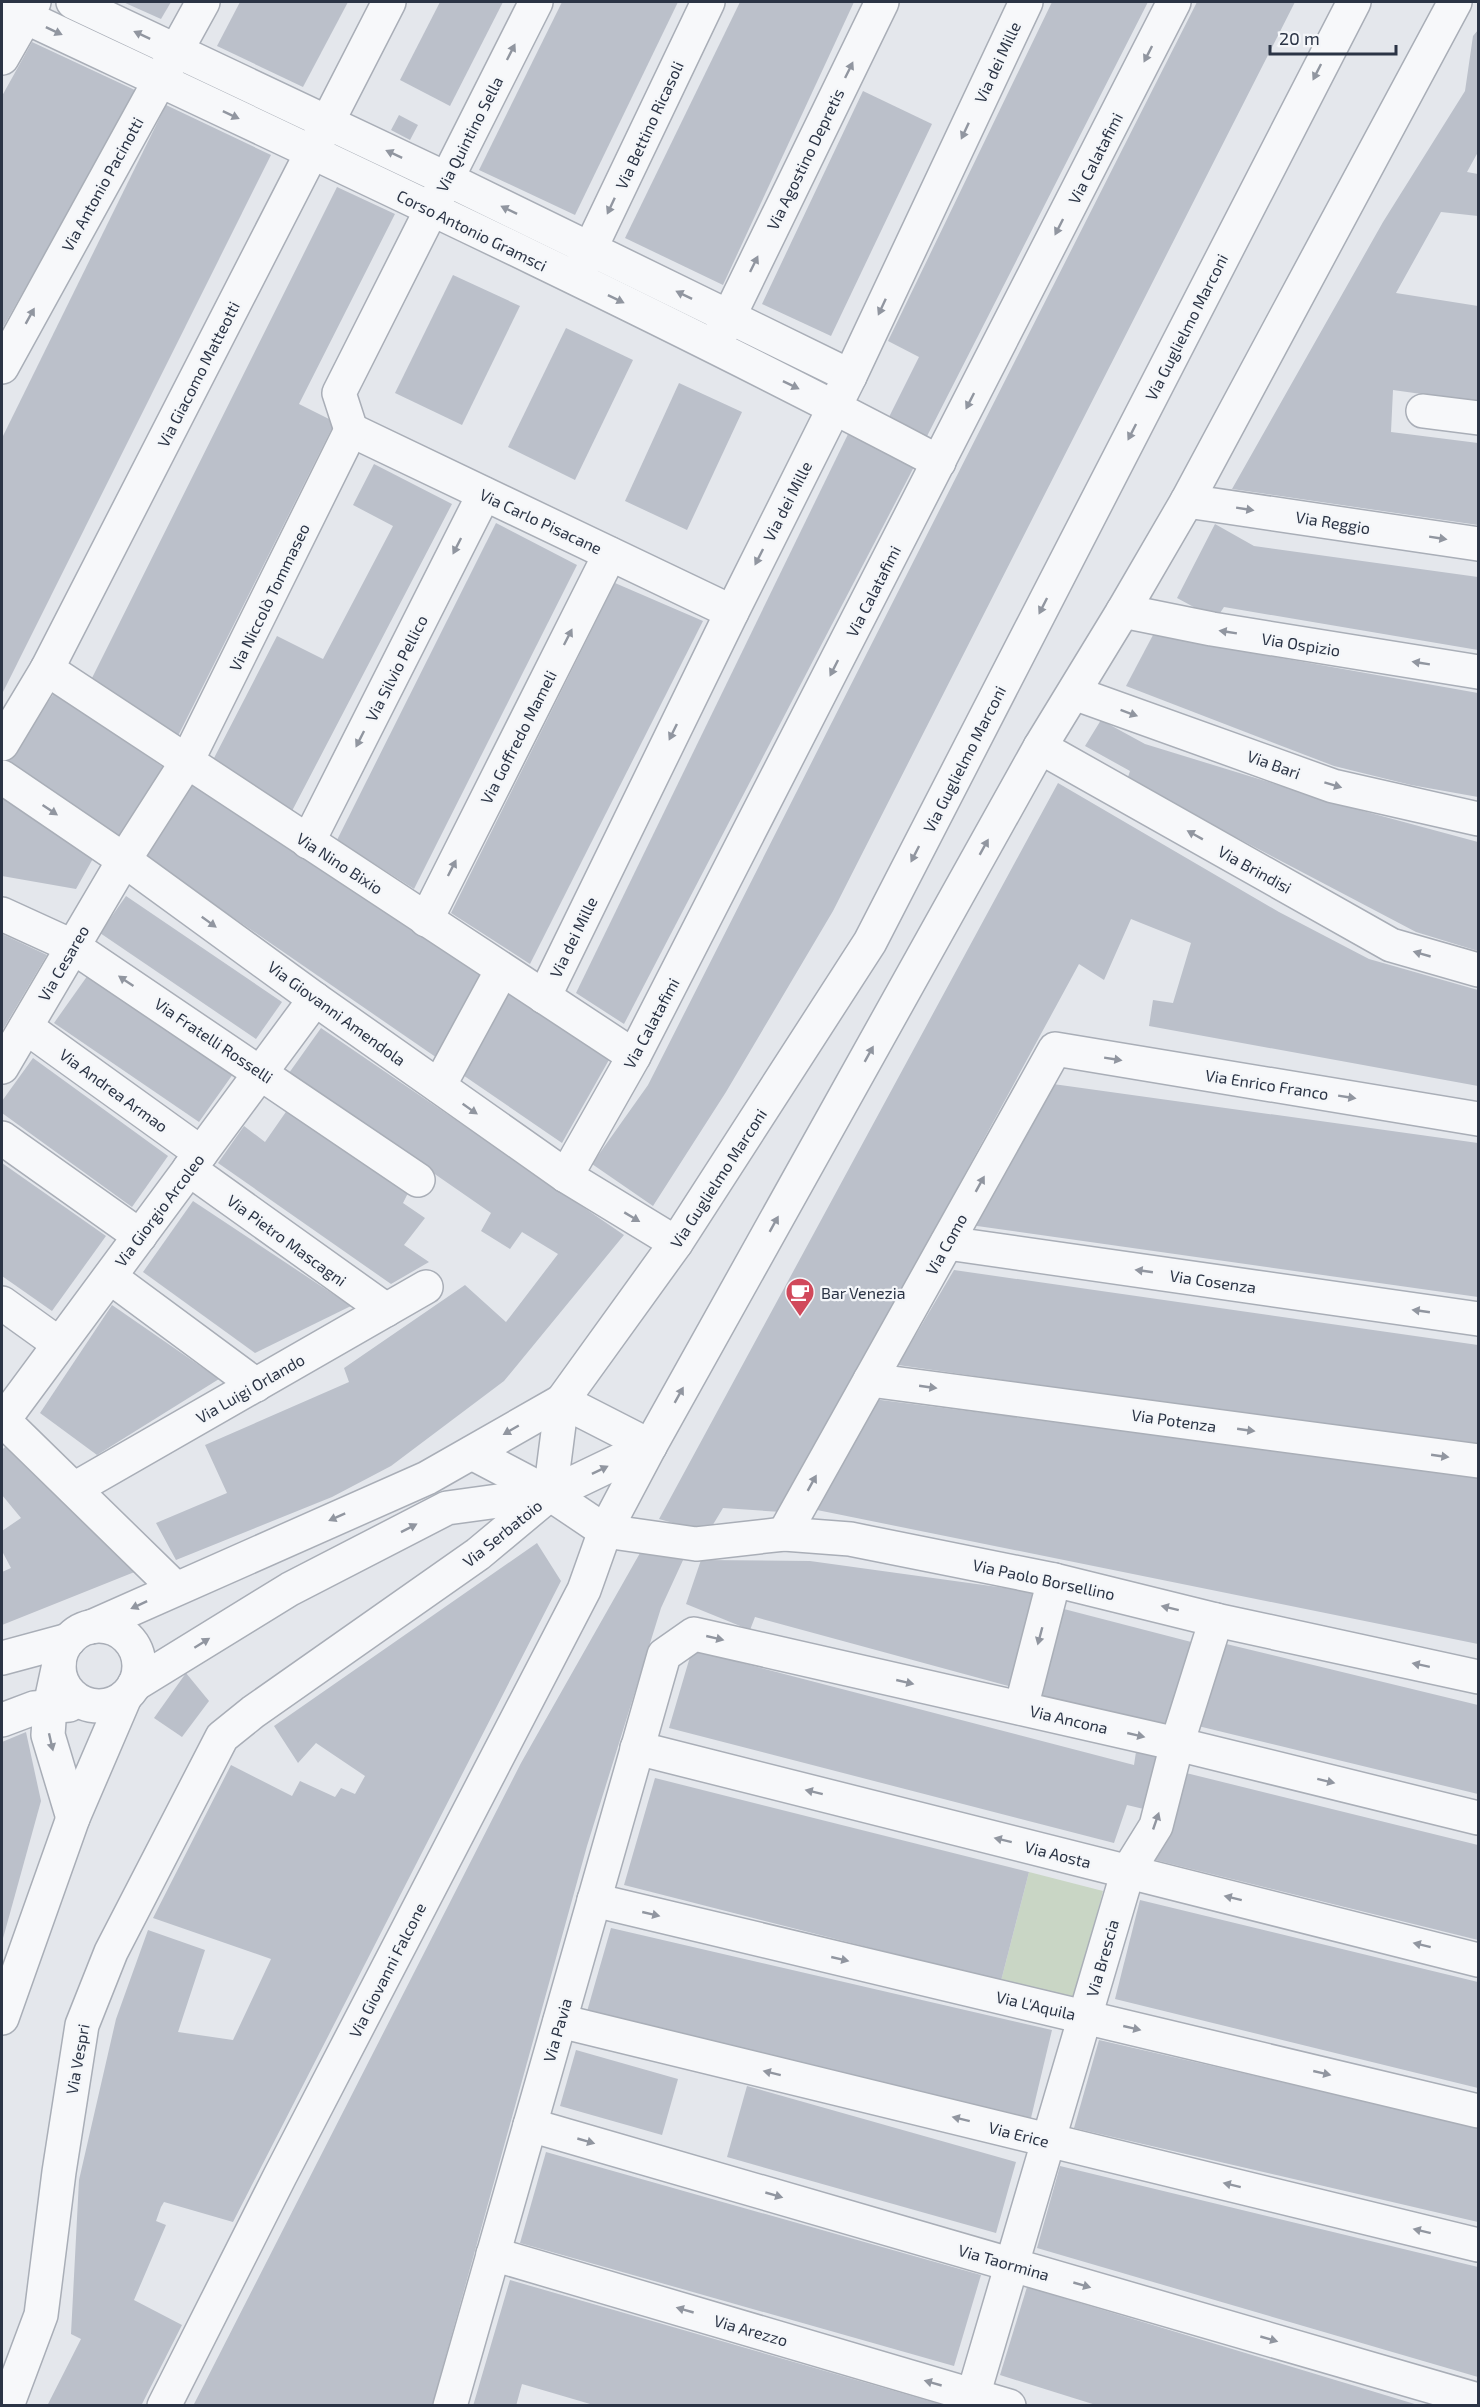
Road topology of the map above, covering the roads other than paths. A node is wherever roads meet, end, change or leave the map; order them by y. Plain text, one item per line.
1 (73, 2) edge
2 (203, 2) edge
3 (389, 2) edge
4 (536, 2) edge
5 (708, 2) edge
6 (882, 2) edge
7 (1026, 2) edge
8 (1174, 2) edge
9 (1354, 2) edge
10 (1455, 2) edge
11 (20, 8) edge
12 (176, 51) junction
13 (2, 58) edge
14 (159, 81) junction
15 (327, 123) junction
16 (311, 153) junction
17 (447, 179) junction
18 (431, 210) junction
19 (590, 249) junction
20 (576, 280) junction
21 (729, 317) junction
22 (714, 348) junction
23 (2, 367) edge
24 (850, 376) junction
25 (834, 406) junction
26 (1424, 411) dead end
27 (1479, 418) edge
28 (351, 430) junction
29 (939, 462) junction
30 (484, 494) junction
31 (1188, 501) junction
32 (1479, 544) edge
33 (610, 554) junction
34 (1124, 611) junction
35 (732, 612) junction
36 (47, 669) junction
37 (1479, 672) edge
38 (1074, 693) junction
39 (2, 744) edge
40 (1040, 747) junction
41 (186, 763) junction
42 (2, 777) edge
43 (1479, 819) edge
44 (308, 842) junction
45 (124, 860) junction
46 (2, 914) edge
47 (426, 920) junction
48 (72, 946) junction
49 (502, 970) junction
50 (1479, 970) edge
51 (544, 997) junction
52 (315, 999) junction
53 (26, 1027) junction
54 (1055, 1049) joint
55 (634, 1056) junction
56 (2, 1067) edge
57 (261, 1072) junction
58 (439, 1086) junction
59 (1479, 1119) edge
60 (2, 1138) edge
61 (195, 1161) junction
62 (566, 1176) junction
63 (418, 1180) dead end
64 (140, 1236) junction
65 (946, 1243) junction
66 (676, 1244) junction
67 (110, 1276) junction
68 (426, 1287) dead end
69 (2, 1303) edge
70 (386, 1310) junction
71 (1479, 1319) edge
72 (59, 1344) junction
73 (870, 1380) junction
74 (256, 1385) junction
75 (562, 1401) junction
76 (2, 1421) edge
77 (650, 1446) junction
78 (472, 1452) junction
79 (1479, 1461) edge
80 (427, 1478) junction
81 (74, 1489) junction
82 (550, 1494) junction
83 (447, 1509) junction
84 (605, 1531) junction
85 (784, 1534) junction
86 (478, 1554) junction
87 (1054, 1580) junction
88 (175, 1588) junction
89 (1216, 1620) junction
90 (73, 1644) junction
91 (664, 1655) joint
92 (2, 1658) edge
93 (1479, 1677) edge
94 (130, 1691) junction
95 (86, 1704) junction
96 (50, 1706) junction
97 (1021, 1708) junction
98 (2, 1720) edge
99 (222, 1737) joint
100 (1177, 1744) junction
101 (637, 1748) junction
102 (73, 1818) junction
103 (1479, 1818) edge
104 (1128, 1871) junction
105 (594, 1900) junction
106 (1479, 1960) edge
107 (2, 2015) edge
108 (1084, 2017) junction
109 (560, 2021) junction
110 (1479, 2110) edge
111 (530, 2125) junction
112 (1048, 2141) junction
113 (1479, 2245) edge
114 (493, 2254) junction
115 (1011, 2264) junction
116 (971, 2400) edge
117 (1479, 2400) edge
118 (7, 2406) edge
119 (164, 2406) edge
120 (450, 2406) edge
121 (1009, 2406) edge

12 -> 1 street, Corso Antonio Gramsci
2 - 12 street, Via Antonio Pacinotti
3 - 15 street, Via Giacomo Matteotti
17 -> 4 street, Via Quintino Sella
5 -> 19 street, Via Bettino Ricasoli
21 -> 6 street, Via Agostino Depretis
7 -> 24 street, Via dei Mille
8 -> 29 street, Via Calatafimi
9 -> 66 street, Via Guglielmo Marconi
10 - 31 street
11 - 13 street
11 -> 14 street, Corso Antonio Gramsci
12 - 14 street, Via Antonio Pacinotti
12 - 15 street, Corso Antonio Gramsci
14 -> 16 street, Corso Antonio Gramsci
23 -> 14 street, Via Antonio Pacinotti
15 - 16 street, Via Giacomo Matteotti
17 -> 15 street, Corso Antonio Gramsci
16 - 18 street, Corso Antonio Gramsci
16 - 36 street, Via Giacomo Matteotti
17 - 18 street, Via Quintino Sella
19 -> 17 street, Corso Antonio Gramsci
18 - 20 street, Corso Antonio Gramsci
18 - 28 street, Via Quintino Sella
19 - 20 street, Via Bettino Ricasoli
21 -> 19 street, Corso Antonio Gramsci
20 -> 22 street, Corso Antonio Gramsci
21 - 22 street, Via Agostino Depretis
21 - 24 street, Corso Antonio Gramsci
22 -> 25 street, Corso Antonio Gramsci
24 - 25 street, Via dei Mille
25 - 29 street, Corso Antonio Gramsci
25 -> 35 street, Via dei Mille
26 - 27 street
28 - 30 street, Via Carlo Pisacane
28 - 41 street, Via Niccolò Tommaseo
29 -> 55 street, Via Calatafimi
30 - 33 street, Via Carlo Pisacane
30 -> 44 street, Via Silvio Pellico
31 -> 32 street, Via Reggio
31 - 34 street
33 - 35 street, Via Carlo Pisacane
47 -> 33 street, Via Goffredo Mameli
37 -> 34 street, Via Ospizio
34 - 38 street
35 -> 51 street, Via dei Mille
36 - 39 street, Via Giacomo Matteotti
36 - 41 street, Via Nino Bixio
38 - 40 street
38 -> 43 street, Via Bari
50 -> 40 street, Via Brindisi
77 -> 40 street
41 - 44 street, Via Nino Bixio
41 - 45 street, Via Niccolò Tommaseo
42 -> 45 street, Via Giovanni Amendola
44 - 47 street, Via Nino Bixio
45 - 48 street, Via Cesareo
45 -> 52 street, Via Giovanni Amendola
46 - 48 street, Via Fratelli Rosselli
47 - 49 street, Via Nino Bixio
48 - 53 street, Via Cesareo
57 -> 48 street, Via Fratelli Rosselli
49 - 51 street, Via Nino Bixio
49 - 58 street
51 - 55 street, Via Nino Bixio
52 - 57 street, Via Giorgio Arcoleo
52 - 58 street, Via Giovanni Amendola
53 - 56 street, Via Cesareo
53 - 61 street, Via Andrea Armao
54 -> 59 street, Via Enrico Franco
65 -> 54 street, Via Como
55 - 62 street, Via Calatafimi
57 - 61 street, Via Giorgio Arcoleo
57 - 63 street, Via Fratelli Rosselli
58 -> 62 street, Via Giovanni Amendola
60 - 64 street
61 - 64 street, Via Giorgio Arcoleo
61 - 70 street, Via Pietro Mascagni
62 -> 66 street, Via Giovanni Amendola
64 - 67 street, Via Giorgio Arcoleo
71 -> 65 street, Via Cosenza
65 - 73 street, Via Como
66 - 75 street, Via Guglielmo Marconi
67 - 72 street, Via Giorgio Arcoleo
67 - 74 street
68 - 70 street, Via Luigi Orlando
69 - 72 street
70 - 74 street, Via Luigi Orlando
72 - 76 street, Via Giorgio Arcoleo
73 -> 79 street, Via Potenza
85 -> 73 street, Via Como
74 - 81 street, Via Luigi Orlando
75 - 77 street
75 -> 78 street
75 - 82 street, Via Guglielmo Marconi
76 - 81 street
82 -> 77 street
77 - 84 street, Via Giovanni Falcone
78 - 80 street
78 - 82 street
80 - 83 street
80 -> 88 street
81 - 88 street
82 - 83 street, Via Serbatoio
82 - 84 street
82 - 86 street, Via Serbatoio
83 - 86 street
94 -> 83 street, Via Serbatoio
84 - 85 street, Via Paolo Borsellino
84 - 119 street, Via Giovanni Falcone
85 - 87 street, Via Paolo Borsellino
86 - 99 street, Via Serbatoio
89 -> 87 street, Via Paolo Borsellino
87 -> 97 street
88 -> 90 street
93 -> 89 street, Via Paolo Borsellino
89 - 100 street, Via Brescia
90 - 92 street
90 - 94 street
90 - 95 street
90 - 96 street
91 -> 97 street, Via Ancona
91 - 101 street, Via Pavia
94 - 95 street, Via Serbatoio
94 - 102 street
95 - 96 street
96 - 98 street
96 -> 102 street
97 -> 100 street, Via Ancona
99 - 118 street, Via Vespri
100 -> 103 street, Via Ancona
104 -> 100 street, Via Brescia
104 -> 101 street, Via Aosta
101 - 105 street, Via Pavia
102 - 107 street
106 -> 104 street, Via Aosta
104 - 108 street, Via Brescia
105 -> 108 street, Via L'Aquila
105 - 109 street, Via Pavia
108 -> 110 street, Via L'Aquila
108 - 112 street, Via Brescia
109 - 111 street, Via Pavia
112 -> 109 street, Via Erice
111 - 114 street, Via Pavia
111 -> 115 street, Via Taormina
113 -> 112 street, Via Erice
112 - 115 street, Via Brescia
116 -> 114 street, Via Arezzo
114 - 120 street, Via Pavia
115 - 116 street, Via Brescia
115 -> 117 street, Via Taormina
116 - 121 street, Via Arezzo

